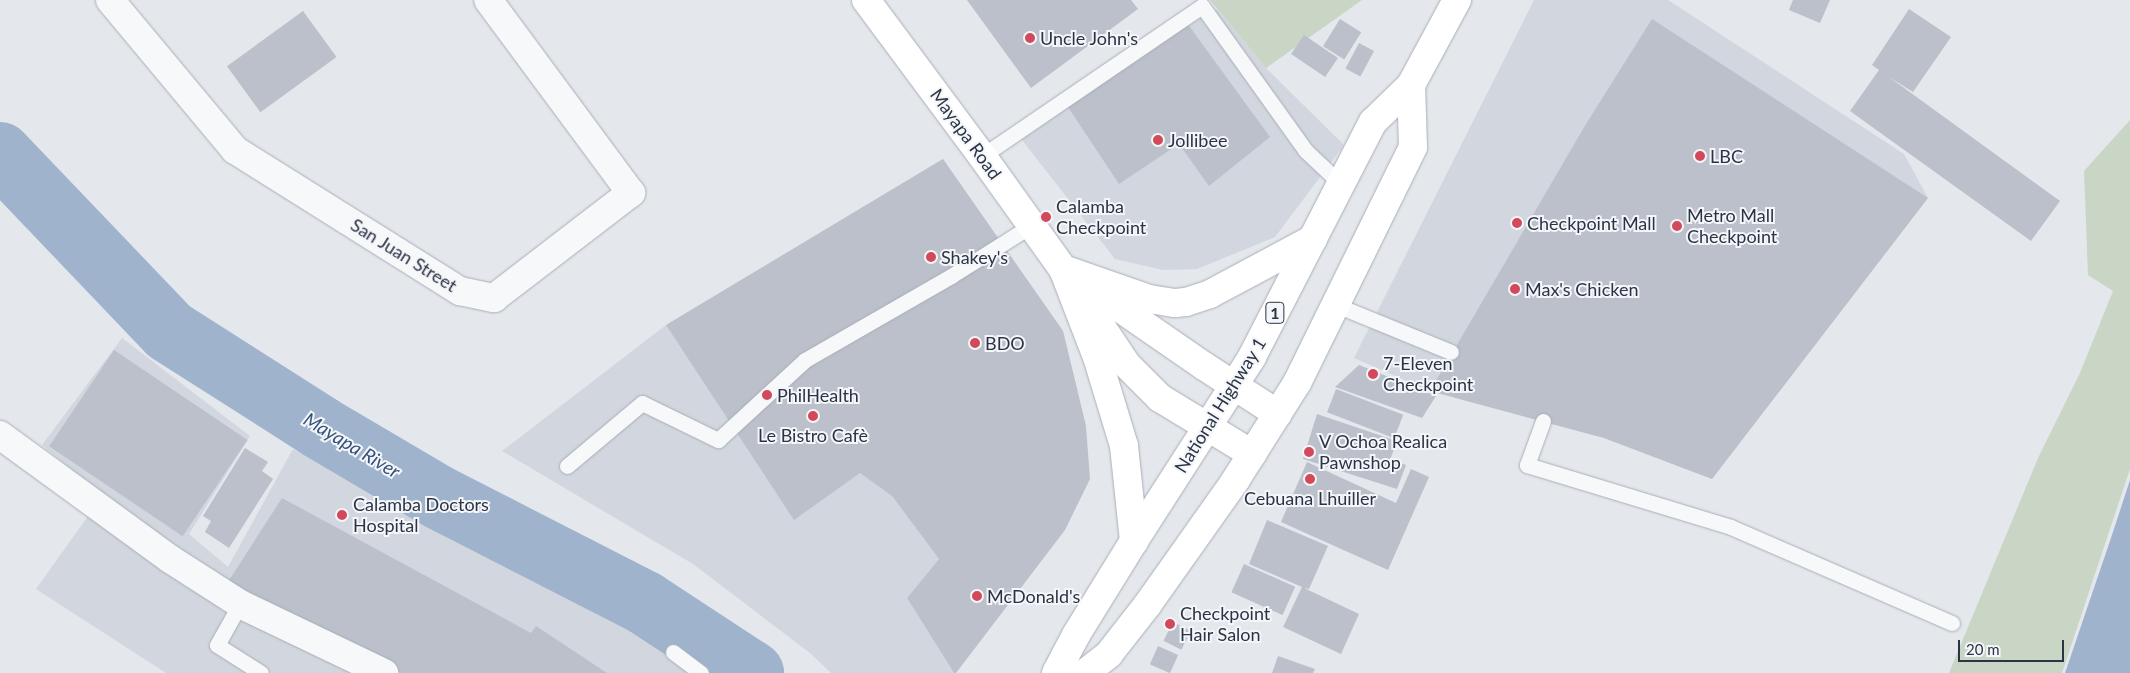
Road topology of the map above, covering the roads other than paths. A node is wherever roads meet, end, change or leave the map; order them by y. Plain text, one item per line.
1 (110, 0) edge
2 (488, 0) edge
3 (866, 0) edge
4 (1457, 0) edge
5 (1411, 85) junction
6 (982, 156) junction
7 (1342, 185) junction
8 (1032, 225) junction
9 (1313, 239) junction
10 (1063, 269) junction
11 (1336, 305) junction
12 (1451, 352) dead end
13 (1234, 386) junction
14 (1278, 414) junction
15 (1542, 421) dead end
16 (1207, 427) junction
17 (0, 435) edge
18 (1252, 454) junction
19 (568, 466) dead end
20 (1134, 541) junction
21 (240, 604) junction
22 (1952, 623) dead end
23 (672, 652) dead end
24 (261, 673) edge
25 (384, 673) edge
26 (701, 673) edge
27 (1056, 673) edge
28 (1085, 673) edge

1 - 2 street, San Juan Street
3 - 6 main road, Mayapa Road
4 - 5 main road, National Highway 1 / 1
5 - 7 main road, National Highway 1 / 1
5 - 11 main road
6 - 7 lane
6 - 8 main road, Mayapa Road
7 - 9 main road, National Highway 1 / 1
8 - 10 main road, Mayapa Road
8 - 19 lane
9 - 10 main road
9 - 13 main road, National Highway 1 / 1
10 - 13 main road, Mayapa Road
10 - 16 main road, Mayapa Road
10 - 20 main road
11 - 12 lane
11 - 14 main road
13 - 14 main road, Mayapa Road
13 - 16 main road, National Highway 1 / 1
14 - 18 main road
15 - 22 lane
16 - 18 main road, Mayapa Road
16 - 20 main road, National Highway 1 / 1
17 - 21 street
18 - 28 main road
20 - 27 main road, National Highway 1 / 1
21 - 24 lane
21 - 25 street
23 - 26 lane

